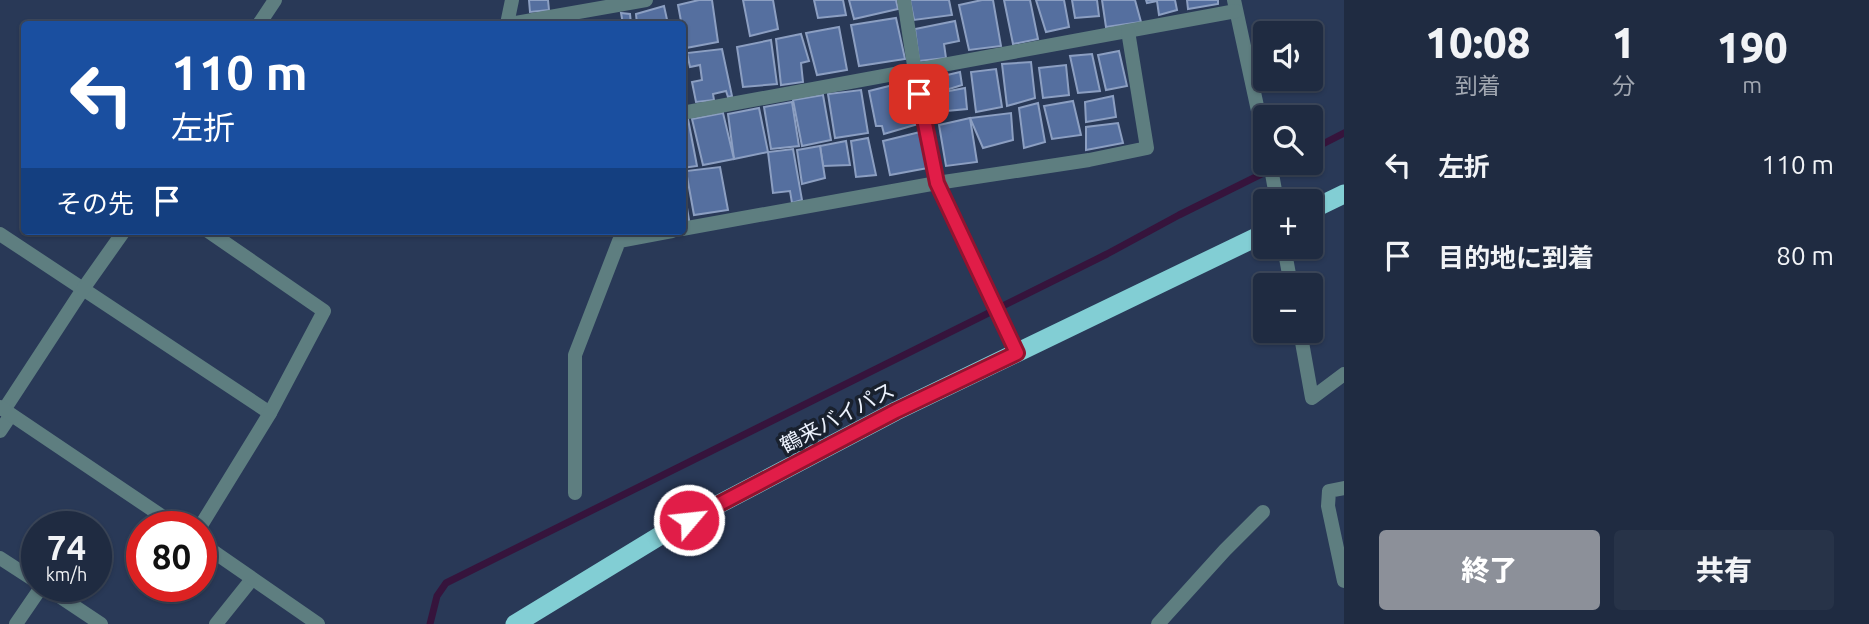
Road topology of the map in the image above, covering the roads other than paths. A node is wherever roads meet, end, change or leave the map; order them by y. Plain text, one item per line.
1 (275, 0) edge
2 (512, 0) edge
3 (646, 0) edge
4 (904, 0) edge
5 (1235, 6) edge
6 (261, 21) edge
7 (509, 21) edge
8 (526, 21) edge
9 (1128, 31) junction
10 (915, 72) junction
11 (1257, 105) edge
12 (686, 112) edge
13 (937, 183) junction
14 (1344, 194) edge
15 (1323, 204) edge
16 (686, 228) edge
17 (0, 234) edge
18 (121, 235) edge
19 (214, 235) edge
20 (620, 236) edge
21 (1253, 239) edge
22 (83, 289) junction
23 (1302, 343) edge
24 (1017, 353) junction
25 (1344, 374) edge
26 (5, 411) edge
27 (270, 413) junction
28 (0, 430) edge
29 (1344, 488) edge
30 (575, 493) dead end
31 (154, 511) edge
32 (210, 511) edge
33 (1264, 512) dead end
34 (217, 554) edge
35 (0, 558) edge
36 (21, 572) edge
37 (252, 579) junction
38 (1344, 581) edge
39 (32, 602) edge
40 (67, 602) edge
41 (16, 624) edge
42 (101, 624) edge
43 (216, 624) edge
44 (318, 624) edge
45 (515, 624) edge
46 (1158, 624) edge

1 - 6 street
2 - 7 street
3 - 8 street
4 - 10 street
5 - 9 street
5 - 11 street
9 - 10 street
9 - 13 street
10 - 12 street
10 - 13 street
13 - 16 street
13 - 24 street
14 - 15 highway
17 - 22 street
18 - 22 street
19 - 27 street
20 - 30 street
21 - 24 highway, 鶴来バイパス
22 - 26 street
22 - 27 street
23 - 25 street
24 - 45 highway, 鶴来バイパス
26 - 28 street
26 - 31 street
27 - 32 street
29 - 38 street
33 - 46 street
34 - 37 street
35 - 36 street
37 - 43 street
37 - 44 street
39 - 41 street
40 - 42 street

